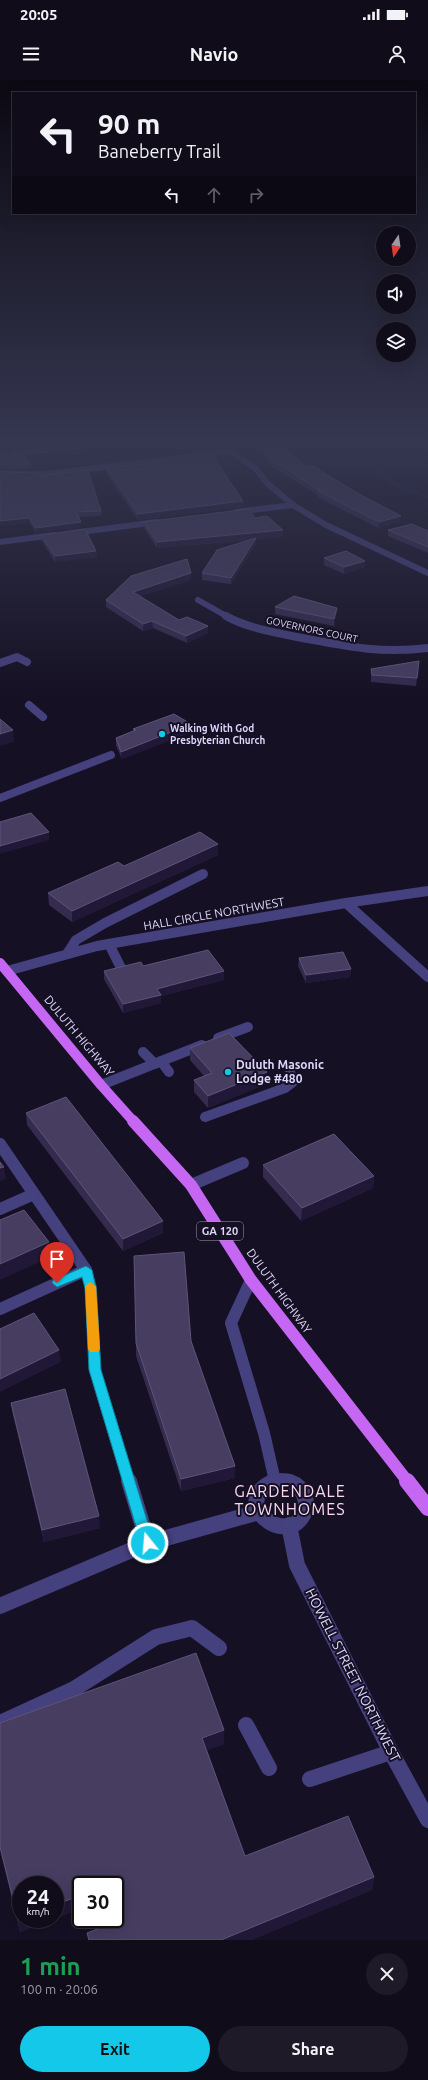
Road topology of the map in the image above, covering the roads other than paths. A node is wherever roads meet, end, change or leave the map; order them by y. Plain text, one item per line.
1 (96, 530) edge
2 (336, 530) edge
3 (0, 542) edge
4 (428, 573) edge
5 (198, 600) dead end
6 (428, 648) edge
7 (27, 662) dead end
8 (0, 663) edge
9 (29, 705) dead end
10 (43, 717) dead end
11 (111, 754) dead end
12 (0, 798) edge
13 (203, 874) dead end
14 (428, 891) edge
15 (346, 902) junction
16 (109, 944) junction
17 (68, 954) junction
18 (132, 965) edge
19 (3, 967) edge
20 (121, 968) junction
21 (109, 970) edge
22 (428, 977) edge
23 (248, 1026) dead end
24 (143, 1052) dead end
25 (158, 1062) junction
26 (169, 1072) dead end
27 (290, 1072) dead end
28 (101, 1085) junction
29 (205, 1117) dead end
30 (0, 1144) edge
31 (243, 1163) dead end
32 (190, 1186) junction
33 (34, 1194) junction
34 (0, 1209) edge
35 (86, 1270) junction
36 (251, 1280) junction
37 (0, 1309) edge
38 (275, 1481) junction
39 (428, 1508) edge
40 (259, 1512) junction
41 (290, 1525) junction
42 (148, 1543) junction
43 (0, 1606) edge
44 (219, 1648) dead end
45 (0, 1723) edge
46 (246, 1725) dead end
47 (391, 1752) junction
48 (269, 1768) dead end
49 (310, 1779) dead end
50 (428, 1820) edge

1 - 3 street
2 - 4 street
5 - 6 street, GOVERNORS COURT
7 - 8 street
9 - 10 street
11 - 12 street
13 - 17 street
14 - 15 street, HALL CIRCLE NORTHWEST
15 - 16 street, HALL CIRCLE NORTHWEST
15 - 22 street
16 - 17 street, HALL CIRCLE NORTHWEST
16 - 20 street
17 - 19 street, HALL CIRCLE NORTHWEST
18 - 20 street
19 - 28 main road, DULUTH HIGHWAY / GA 120
20 - 21 street
23 - 25 street
24 - 25 street
25 - 26 street
25 - 28 street
27 - 29 street
28 - 32 main road, DULUTH HIGHWAY / GA 120
30 - 33 street
31 - 32 street
32 - 36 main road, DULUTH HIGHWAY / GA 120
33 - 34 street
33 - 35 street
35 - 37 street
35 - 42 street
36 - 38 street
36 - 39 main road, DULUTH HIGHWAY / GA 120
38 - 40 street
38 - 41 street
40 - 41 street
40 - 42 street
41 - 47 street, HOWELL STREET NORTHWEST
42 - 43 street
44 - 45 street
46 - 48 street
47 - 49 street
47 - 50 street, HOWELL STREET NORTHWEST

